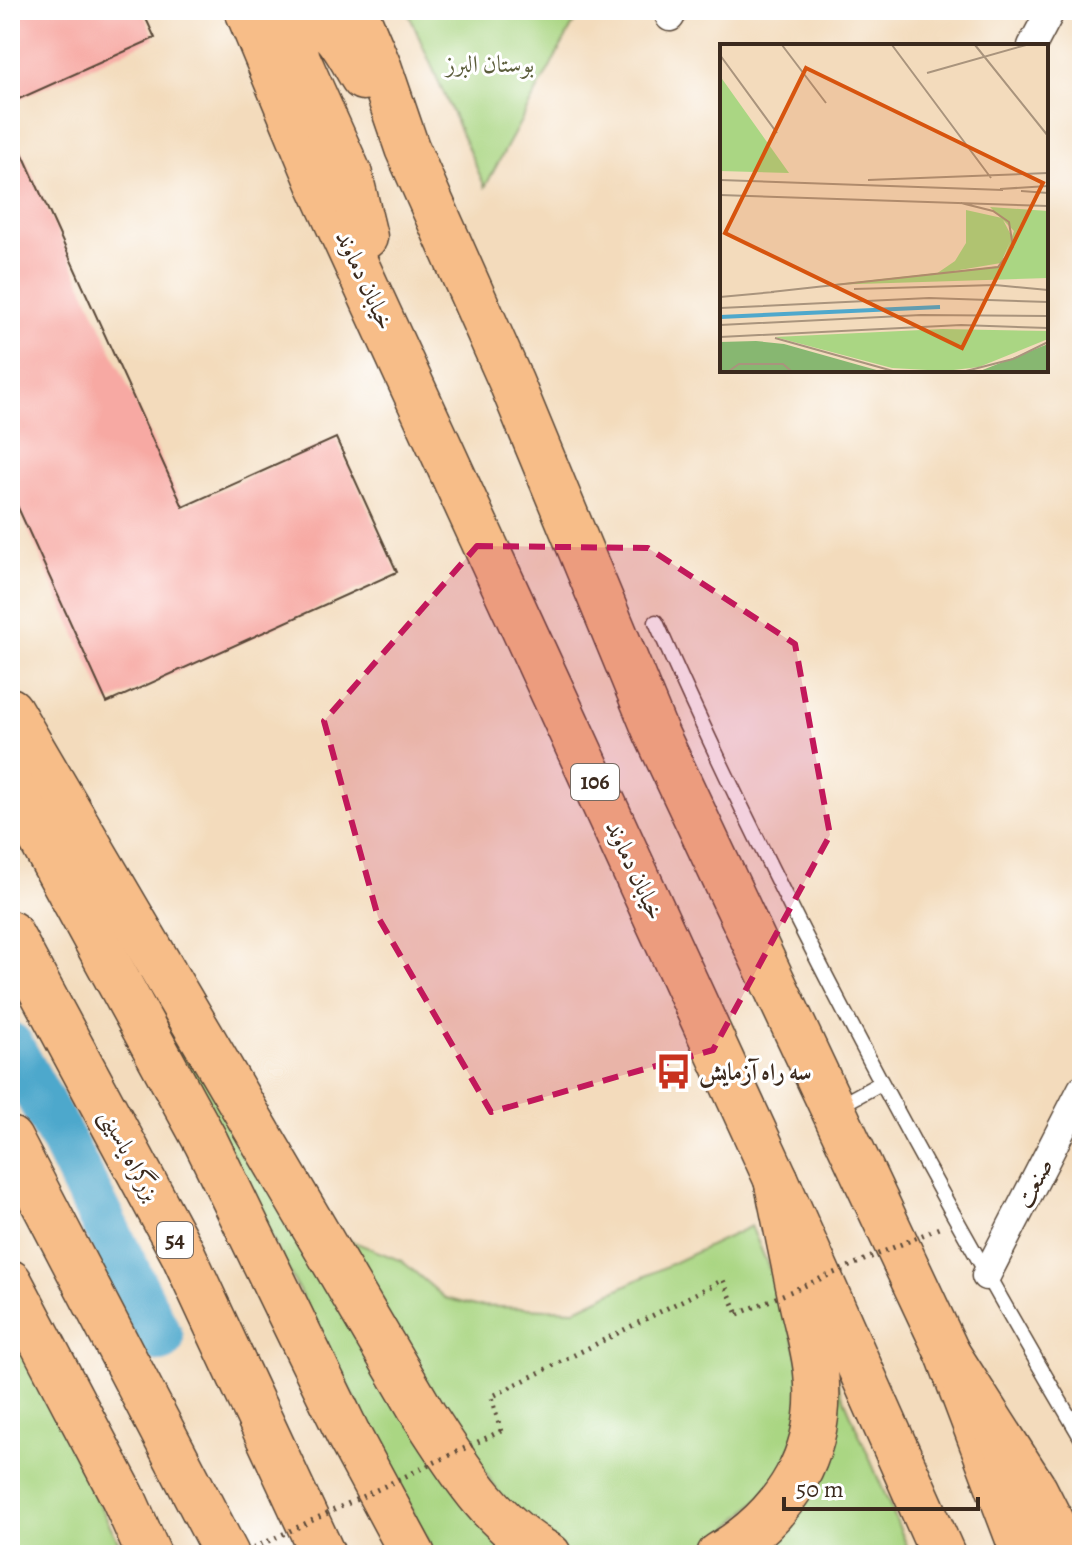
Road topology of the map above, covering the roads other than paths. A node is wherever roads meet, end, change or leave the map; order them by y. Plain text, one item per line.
1 (247, 10) edge
2 (355, 10) edge
3 (1051, 10) edge
4 (1033, 44) edge
5 (407, 148) junction
6 (386, 323) junction
7 (656, 622) dead end
8 (10, 710) edge
9 (10, 783) edge
10 (10, 933) edge
11 (881, 1083) junction
12 (1082, 1089) edge
13 (833, 1109) junction
14 (10, 1139) edge
15 (776, 1179) junction
16 (986, 1276) junction
17 (10, 1282) edge
18 (948, 1354) junction
19 (1082, 1439) edge
20 (149, 1555) edge
21 (227, 1555) edge
22 (323, 1555) edge
23 (413, 1555) edge
24 (549, 1555) edge
25 (719, 1555) edge
26 (943, 1555) edge
27 (1024, 1555) edge
28 (1068, 1555) edge

1 - 6 main road, خیابان دماوند / 106
2 - 5 main road
3 - 4 street
5 - 6 main road
5 - 13 main road
6 - 15 main road, خیابان دماوند / 106
7 - 11 lane
8 - 24 main road
9 - 23 main road
10 - 22 main road, بزرگراه یاسینی / 54
11 - 13 lane
11 - 16 lane
12 - 16 street, صنعت
13 - 18 main road
14 - 21 main road
15 - 25 main road
15 - 26 main road, خیابان دماوند / 106
16 - 19 lane
17 - 20 main road
18 - 27 main road
18 - 28 main road

